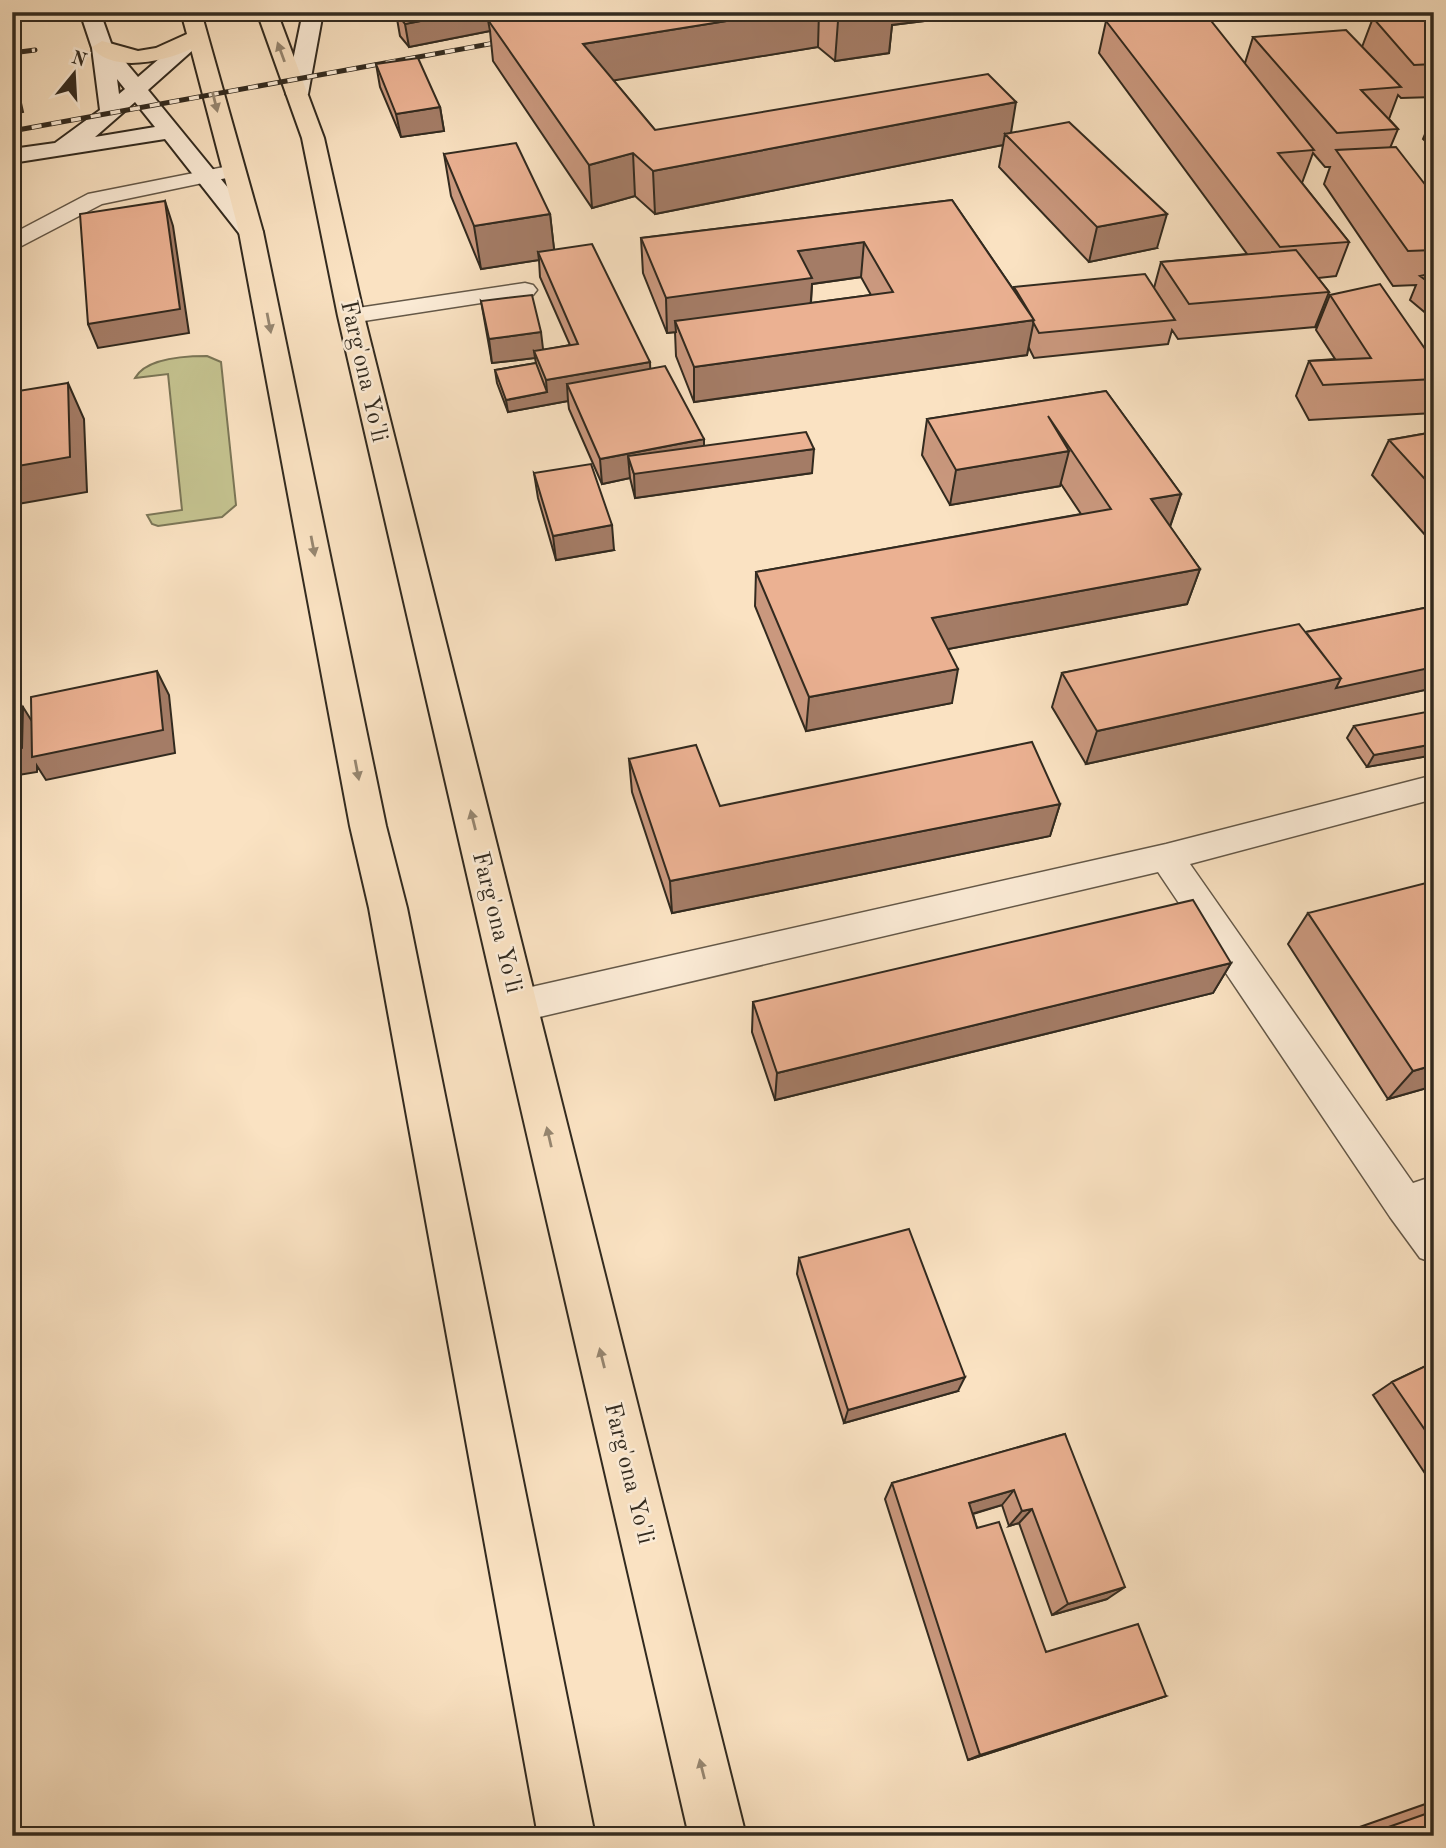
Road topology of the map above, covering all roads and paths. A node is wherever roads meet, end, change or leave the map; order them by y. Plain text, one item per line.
1 (90, 12) edge
2 (267, 12) edge
3 (313, 12) edge
4 (194, 24) edge
5 (102, 47) junction
6 (135, 91) junction
7 (297, 94) junction
8 (111, 113) junction
9 (169, 132) junction
10 (53, 148) junction
11 (12, 156) edge
12 (221, 174) junction
13 (12, 244) edge
14 (525, 290) dead end
15 (351, 316) junction
16 (1434, 787) edge
17 (1167, 856) junction
18 (518, 1006) junction
19 (1419, 1200) edge
20 (1434, 1244) edge
21 (567, 1836) edge
22 (718, 1836) edge

1 - 5 street
7 -> 2 main road, Farg'ona Yo'li
3 - 7 street
4 - 5 main road
4 - 6 street
4 -> 12 main road
5 - 6 street
5 - 8 street
6 - 8 street
6 - 9 street
7 - 15 main road, Farg'ona Yo'li
8 - 10 street
9 - 10 street
9 - 12 street
10 - 11 street
12 - 13 lane
12 -> 21 main road
14 - 15 lane
18 -> 15 main road, Farg'ona Yo'li
16 - 17 lane
17 - 18 lane
17 - 19 lane
22 -> 18 main road, Farg'ona Yo'li
19 - 20 lane

